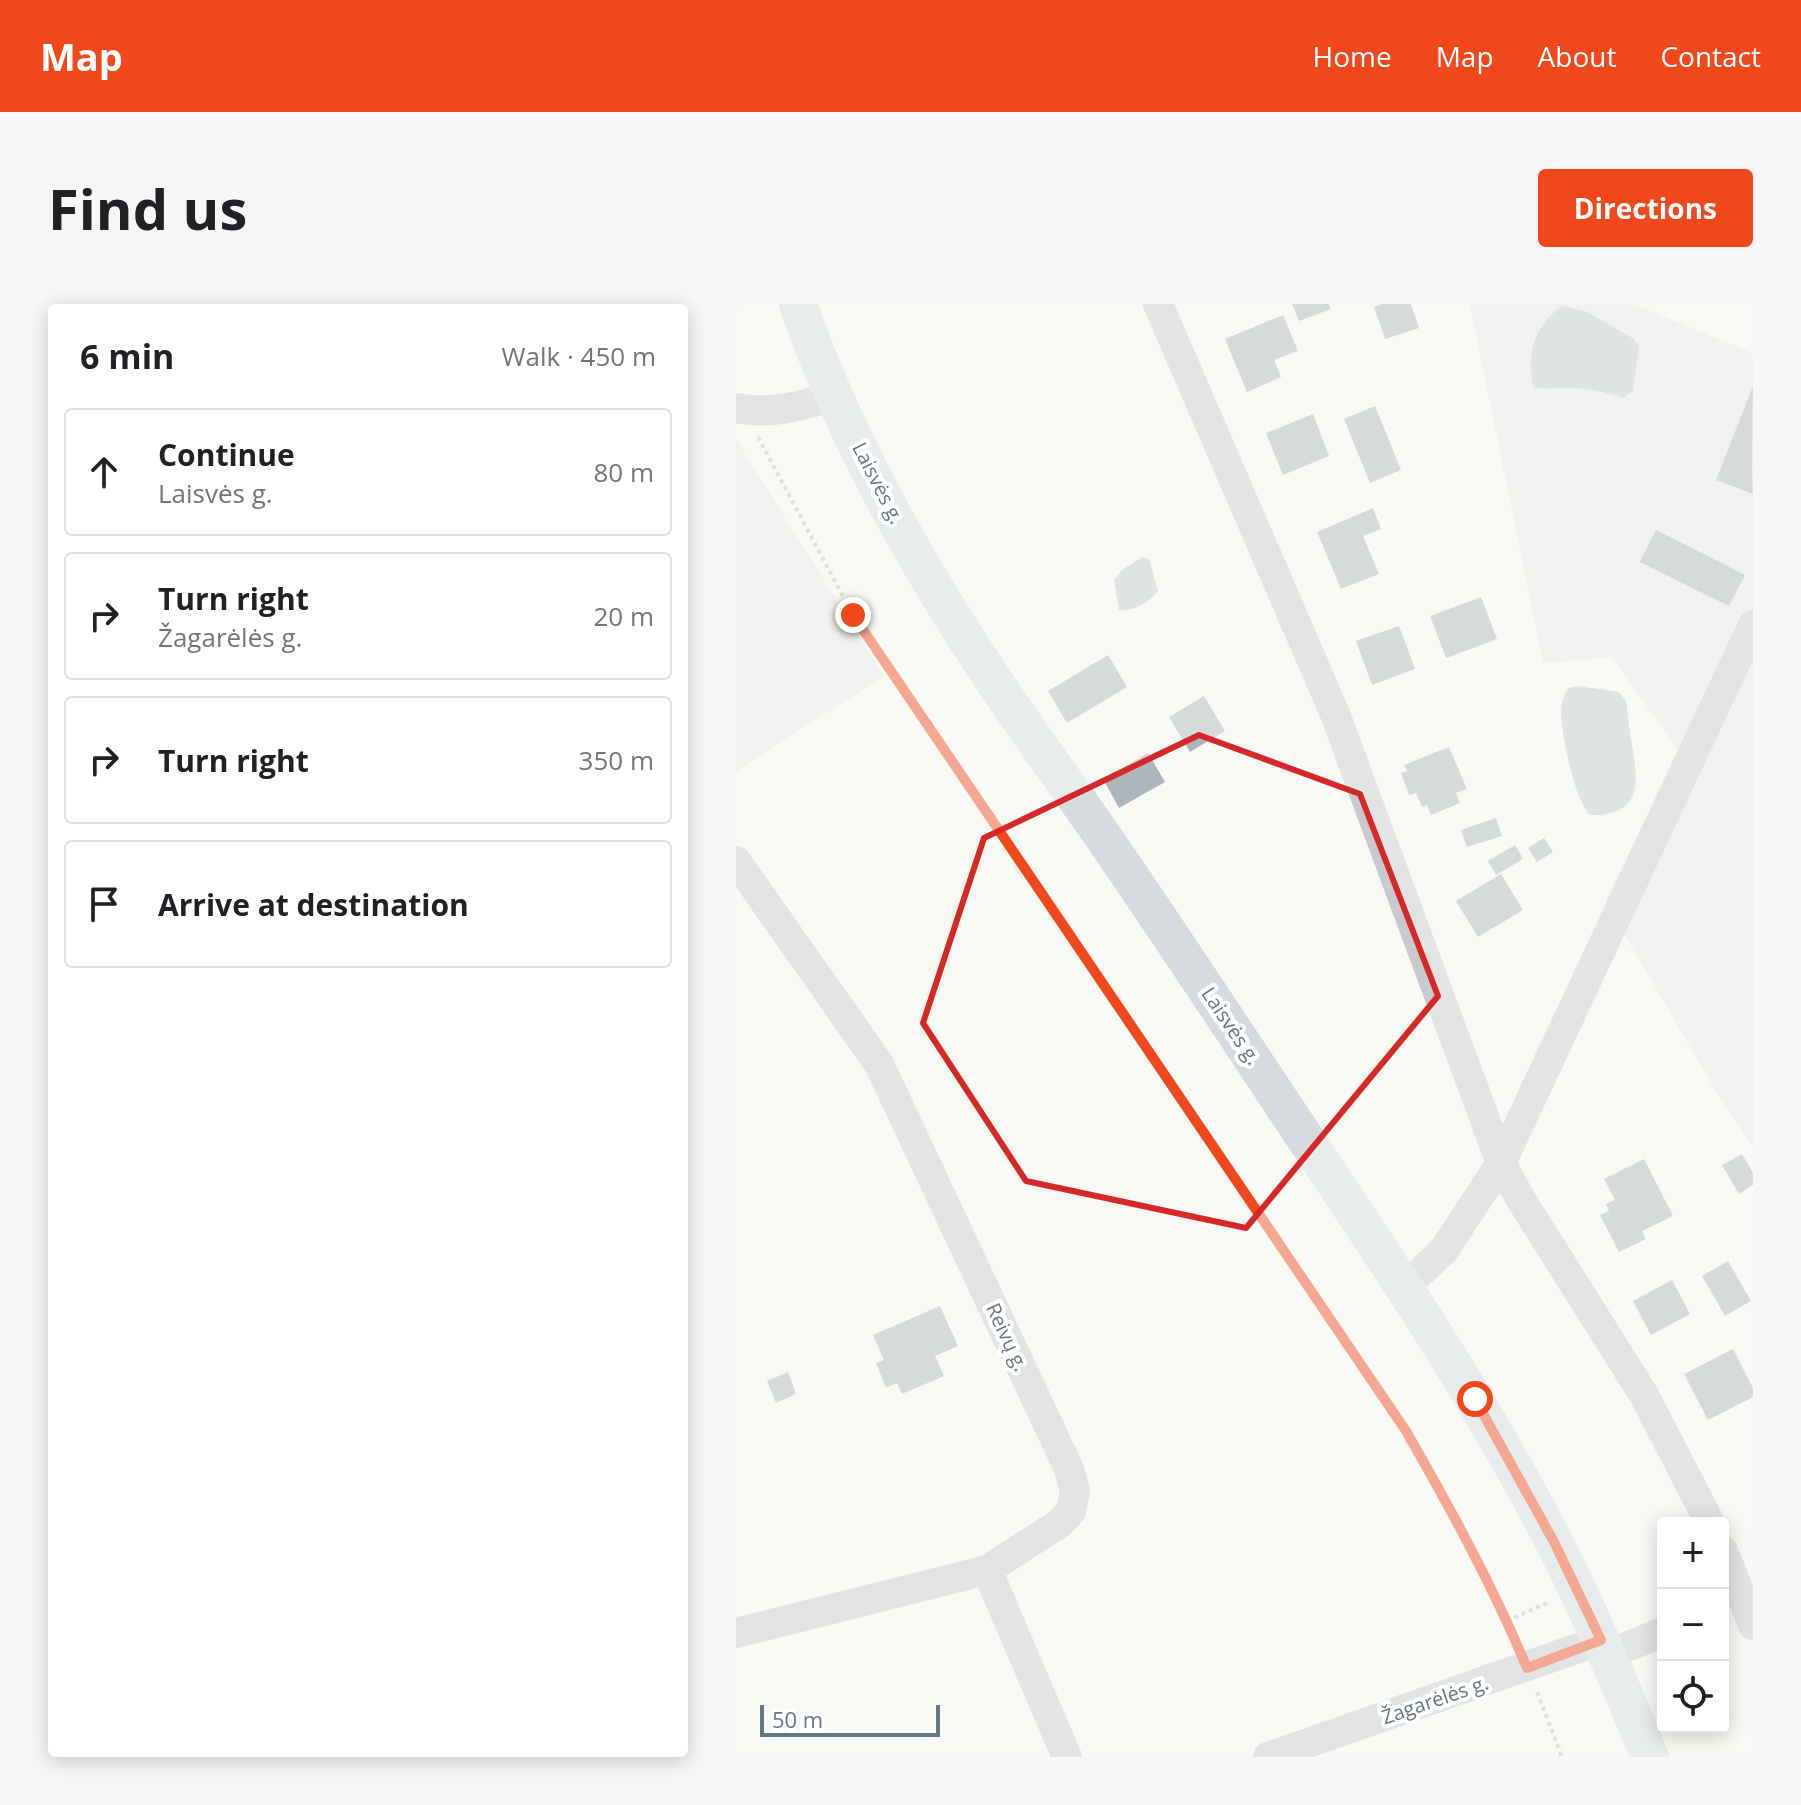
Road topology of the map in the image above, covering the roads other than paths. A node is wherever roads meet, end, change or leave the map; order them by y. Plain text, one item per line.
1 (798, 304) edge
2 (1158, 304) edge
3 (834, 396) junction
4 (741, 409) edge
5 (1753, 625) edge
6 (736, 861) edge
7 (1501, 1163) junction
8 (1405, 1287) junction
9 (1707, 1517) edge
10 (987, 1570) junction
11 (1729, 1572) edge
12 (1740, 1611) edge
13 (736, 1633) edge
14 (1657, 1634) edge
15 (1604, 1647) junction
16 (1322, 1748) edge
17 (1067, 1757) edge
18 (1268, 1757) edge
19 (1650, 1757) edge

1 - 3 main road, Laisvės g.
2 - 7 street
3 - 4 street
3 - 8 main road, Laisvės g.
5 - 7 street
6 - 10 street, Reivų g.
7 - 8 street
7 - 9 street
8 - 15 main road, Laisvės g.
10 - 13 street, Reivų g.
10 - 17 street
11 - 12 street
14 - 15 street, Žagarėlės g.
15 - 16 street, Žagarėlės g.
15 - 19 main road, Laisvės g.
16 - 18 street, Žagarėlės g.

